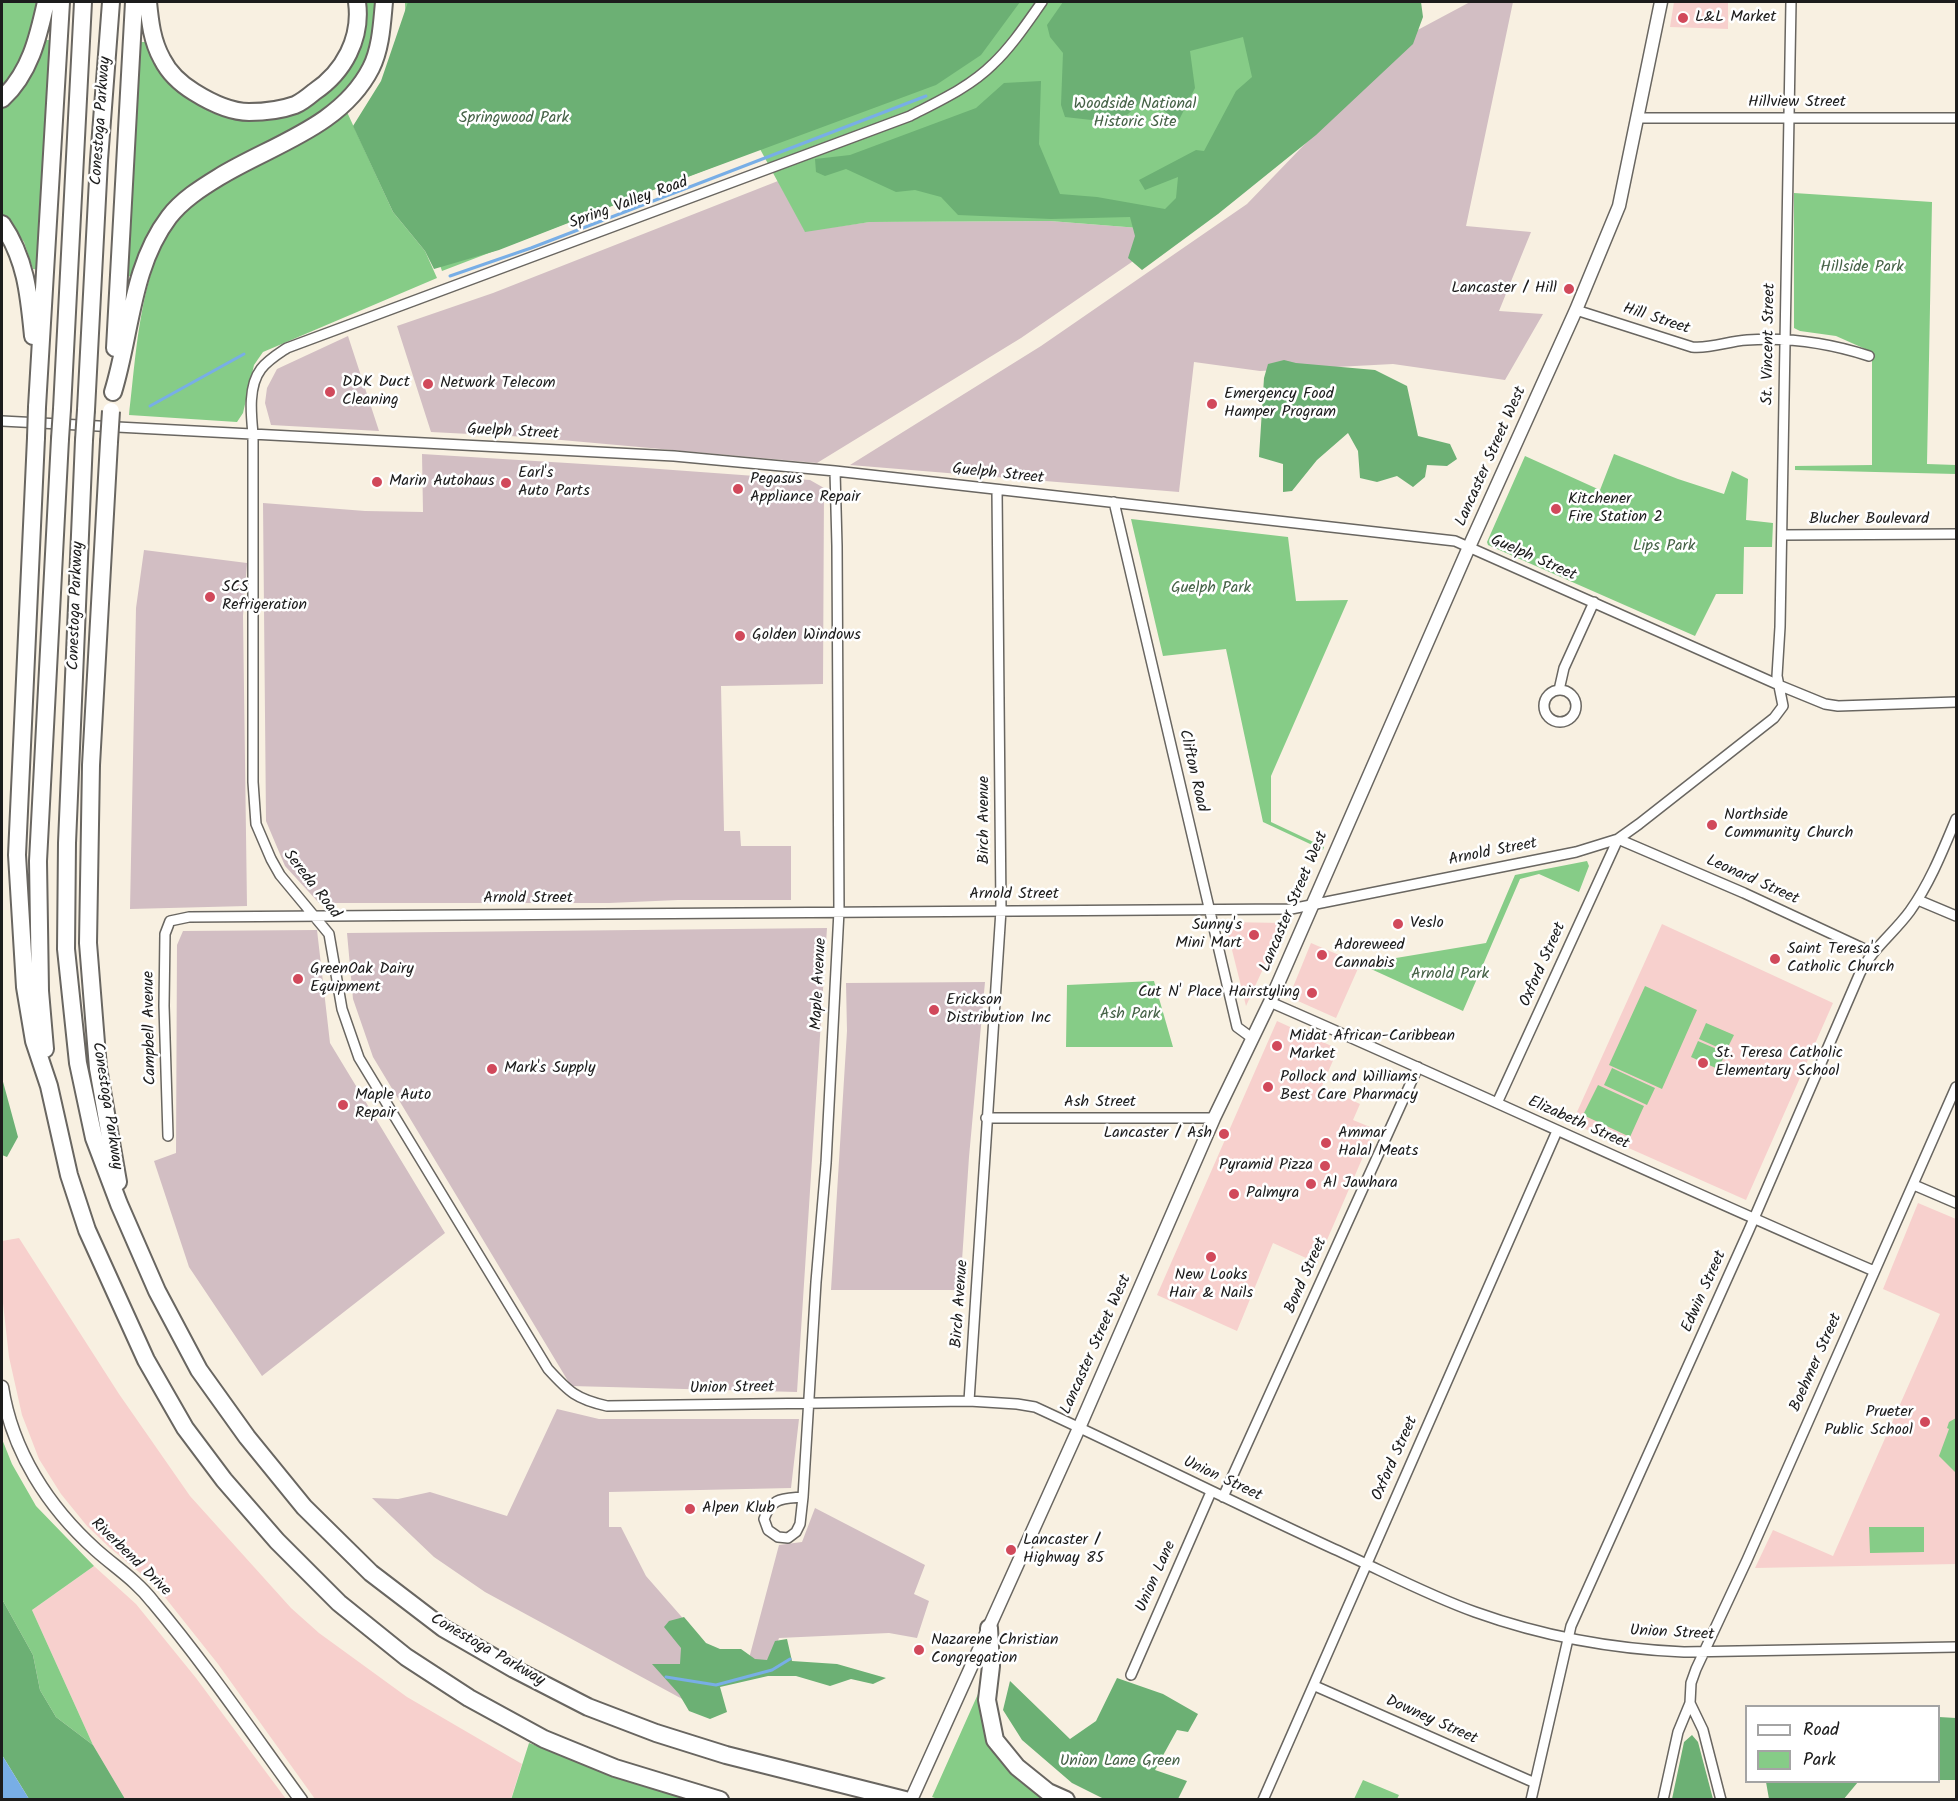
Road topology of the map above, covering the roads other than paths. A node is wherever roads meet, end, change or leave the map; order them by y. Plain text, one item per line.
1 (46, 2) edge
2 (60, 2) edge
3 (83, 2) edge
4 (111, 2) edge
5 (134, 2) edge
6 (148, 2) edge
7 (357, 2) edge
8 (384, 2) edge
9 (1042, 2) edge
10 (1661, 2) edge
11 (1791, 2) edge
12 (2, 99) edge
13 (1638, 118) junction
14 (1789, 118) junction
15 (1956, 118) edge
16 (2, 224) edge
17 (1576, 310) junction
18 (1785, 339) junction
19 (1869, 356) dead end
20 (113, 393) junction
21 (38, 401) junction
22 (2, 421) edge
23 (253, 434) junction
24 (835, 471) junction
25 (997, 490) junction
26 (1114, 502) junction
27 (1956, 534) edge
28 (1782, 535) junction
29 (1469, 547) junction
30 (1594, 602) junction
31 (1781, 686) junction
32 (1559, 690) dead end
33 (1956, 702) edge
34 (1956, 819) edge
35 (1617, 839) junction
36 (1918, 900) junction
37 (1312, 903) junction
38 (1001, 910) junction
39 (1209, 910) junction
40 (839, 911) junction
41 (313, 915) junction
42 (1956, 916) edge
43 (170, 921) joint
44 (1873, 953) junction
45 (1270, 1002) junction
46 (1252, 1038) junction
47 (1418, 1067) junction
48 (49, 1086) junction
49 (1956, 1087) edge
50 (1497, 1103) junction
51 (987, 1118) junction
52 (1214, 1118) junction
53 (1557, 1131) junction
54 (168, 1136) dead end
55 (1914, 1185) junction
56 (1956, 1203) edge
57 (119, 1204) junction
58 (1754, 1218) junction
59 (1874, 1271) junction
60 (512, 1310) joint
61 (2, 1387) edge
62 (969, 1401) junction
63 (809, 1403) junction
64 (1079, 1428) junction
65 (1211, 1492) junction
66 (803, 1497) junction
67 (1223, 1497) junction
68 (1367, 1564) junction
69 (989, 1628) junction
70 (1568, 1639) junction
71 (1956, 1647) edge
72 (1704, 1652) junction
73 (1131, 1675) dead end
74 (1315, 1686) junction
75 (1689, 1703) junction
76 (1535, 1783) junction
77 (301, 1800) edge
78 (720, 1800) edge
79 (905, 1800) edge
80 (911, 1800) edge
81 (1066, 1800) edge
82 (1263, 1800) edge
83 (1532, 1800) edge
84 (1662, 1800) edge
85 (1721, 1800) edge

1 - 12 highway
2 - 21 highway, Conestoga Parkway
3 - 48 highway, Conestoga Parkway, bridge
4 - 57 highway, Conestoga Parkway, bridge
5 - 20 highway, Conestoga Parkway
6 - 7 highway
8 - 20 highway
9 - 23 street, Spring Valley Road
10 - 13 main road, Lancaster Street West
11 - 14 street, St. Vincent Street
13 - 14 street, Hillview Street
13 - 17 main road, Lancaster Street West
14 - 15 street, Hillview Street
14 - 18 street, St. Vincent Street
16 - 21 highway
17 - 18 street, Hill Street
17 - 29 main road, Lancaster Street West
18 - 19 street, Hill Street
18 - 28 street, St. Vincent Street
20 - 57 highway, Conestoga Parkway, bridge
21 - 48 highway, Conestoga Parkway, bridge
22 - 23 street, Guelph Street
23 - 24 street, Guelph Street
23 - 41 street, Sereda Road
24 - 25 street, Guelph Street
24 - 40 street, Maple Avenue
25 - 26 street, Guelph Street
25 - 38 street, Birch Avenue
26 - 29 street, Guelph Street
26 - 39 street, Clifton Road
27 - 28 street, Blucher Boulevard
28 - 31 street, St. Vincent Street
29 - 30 street, Guelph Street
29 - 37 main road, Lancaster Street West
30 - 31 street, Guelph Street
30 - 32 street
31 - 33 street, Guelph Street
31 - 35 street, Arnold Street
34 - 36 street, Edwin Street
35 - 37 street, Arnold Street
35 - 44 street, Leonard Street
35 - 50 street, Oxford Street
36 - 42 street
36 - 44 street, Edwin Street
37 - 39 street, Arnold Street
37 - 45 main road, Lancaster Street West
38 - 39 street, Arnold Street
38 - 40 street, Arnold Street
38 - 51 street, Birch Avenue
39 - 46 street, Clifton Road
40 - 41 street, Arnold Street
40 - 63 street, Maple Avenue
41 - 43 street, Arnold Street
41 - 60 street, Sereda Road
43 - 54 street, Campbell Avenue
44 - 58 street, Edwin Street
45 - 46 main road, Lancaster Street West
45 - 47 street, Elizabeth Street
46 - 52 main road, Lancaster Street West
47 - 50 street, Elizabeth Street
47 - 67 street, Bond Street
48 - 78 highway, Conestoga Parkway
49 - 55 street, Boehmer Street
50 - 53 street, Elizabeth Street
51 - 52 street, Ash Street
51 - 62 street, Birch Avenue
52 - 64 main road, Lancaster Street West
53 - 58 street, Elizabeth Street
53 - 68 street, Oxford Street
55 - 56 street
55 - 59 street, Boehmer Street
57 - 79 highway, Conestoga Parkway
58 - 59 street, Elizabeth Street
58 - 70 street, Edwin Street
59 - 72 street, Boehmer Street
60 - 63 street, Union Street
61 - 77 main road, Riverbend Drive
62 - 63 street, Union Street
62 - 64 street, Union Street
63 - 66 street, Maple Avenue
64 - 65 street, Union Street
64 - 69 main road, Lancaster Street West
65 - 67 street, Union Street
65 - 73 street, Union Lane
66 - 66 street, Maple Avenue
67 - 68 street, Union Street
68 - 70 street, Union Street
68 - 74 street, Oxford Street
69 - 80 main road, Lancaster Street West
69 - 81 highway
70 - 72 street, Union Street
70 - 76 street, Edwin Street
71 - 72 street, Union Street
72 - 75 street, Boehmer Street
74 - 76 street, Downey Street
74 - 82 street, Oxford Street
75 - 84 street, Boehmer Street
75 - 85 street
76 - 83 street, Edwin Street

